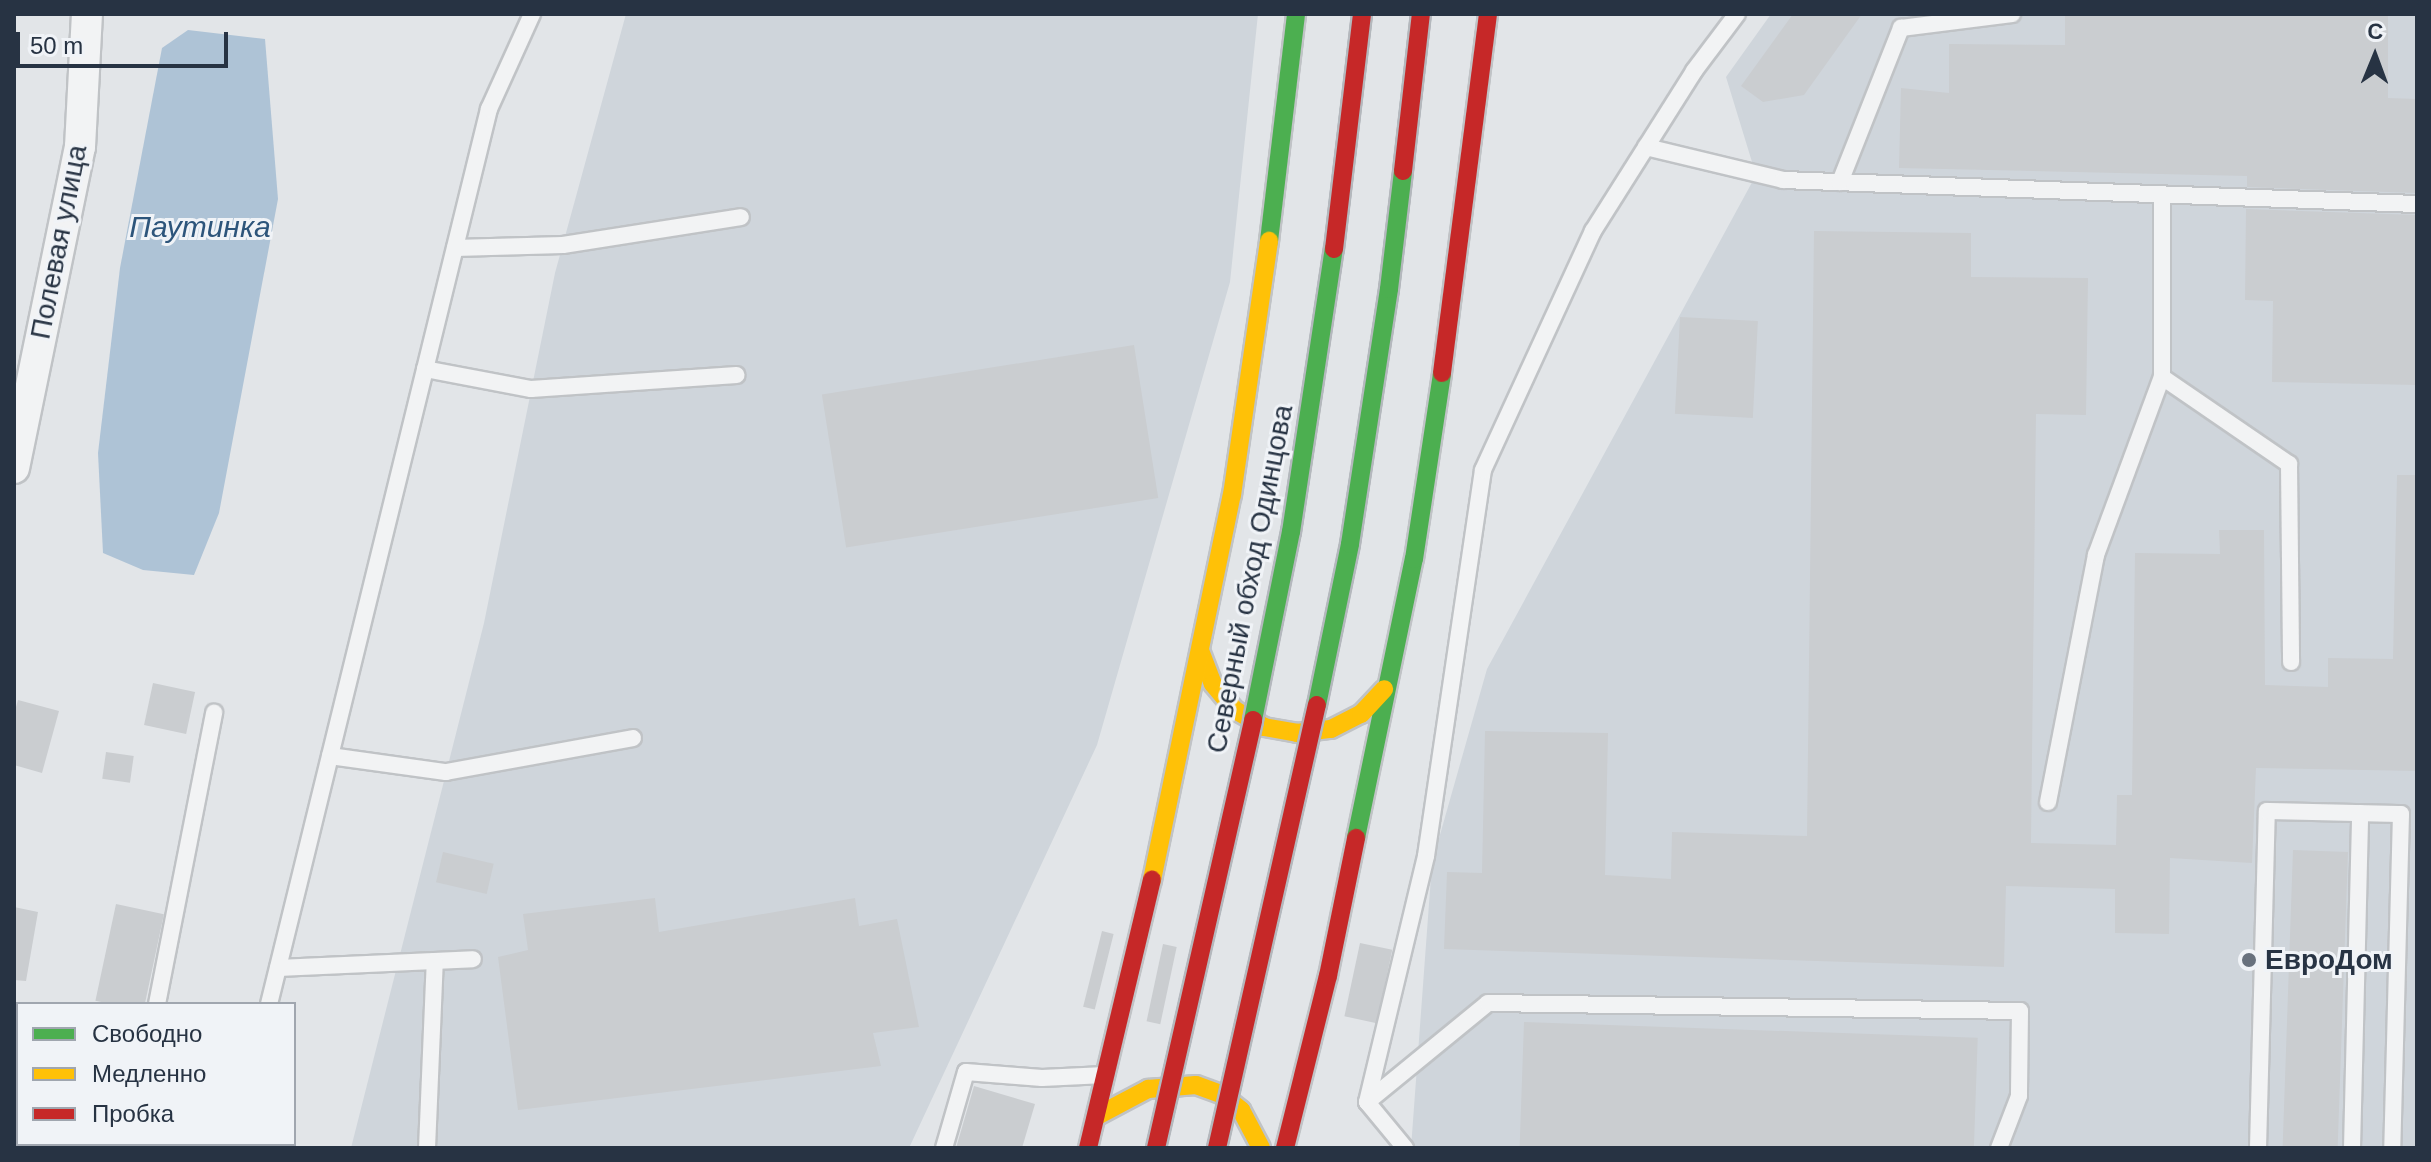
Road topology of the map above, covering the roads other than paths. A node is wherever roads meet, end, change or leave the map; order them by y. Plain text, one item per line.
1 (87, 14) edge
2 (532, 14) edge
3 (1296, 14) edge
4 (1362, 14) edge
5 (1421, 14) edge
6 (1488, 14) edge
7 (1737, 14) edge
8 (2012, 14) edge
9 (1646, 147) junction
10 (1840, 182) junction
11 (2162, 194) junction
12 (2417, 204) edge
13 (741, 217) dead end
14 (455, 248) junction
15 (425, 369) junction
16 (737, 375) dead end
17 (2162, 377) junction
18 (14, 468) edge
19 (1201, 653) junction
20 (2291, 662) dead end
21 (1384, 689) junction
22 (214, 713) dead end
23 (633, 738) dead end
24 (330, 756) junction
25 (2048, 802) dead end
26 (2360, 813) junction
27 (473, 959) dead end
28 (435, 961) junction
29 (278, 968) junction
30 (157, 1002) edge
31 (270, 1002) edge
32 (1107, 1075) junction
33 (1367, 1102) junction
34 (1097, 1116) junction
35 (427, 1148) edge
36 (944, 1148) edge
37 (1088, 1148) edge
38 (1156, 1148) edge
39 (1217, 1148) edge
40 (1261, 1148) edge
41 (1285, 1148) edge
42 (1405, 1148) edge
43 (1999, 1148) edge
44 (2258, 1148) edge
45 (2352, 1148) edge
46 (2392, 1148) edge

1 - 18 street, Полевая улица
2 - 14 lane
3 - 19 main road
4 - 38 main road, Северный обход Одинцова, bridge
5 - 39 main road, bridge
6 - 21 main road
7 - 9 lane
8 - 10 lane
9 - 10 lane
9 - 33 lane
10 - 11 lane
11 - 12 lane
11 - 17 lane
13 - 14 lane
14 - 15 lane
15 - 16 lane
15 - 24 lane
17 - 20 lane
17 - 25 lane
19 - 21 main road
19 - 32 main road
21 - 41 main road
22 - 30 lane
23 - 24 lane
24 - 29 lane
26 - 44 lane
26 - 45 lane
26 - 46 lane
27 - 28 lane
28 - 29 lane
28 - 35 lane
29 - 31 lane
32 - 34 main road
32 - 36 lane
33 - 42 lane
33 - 43 lane
34 - 37 main road
34 - 40 main road

